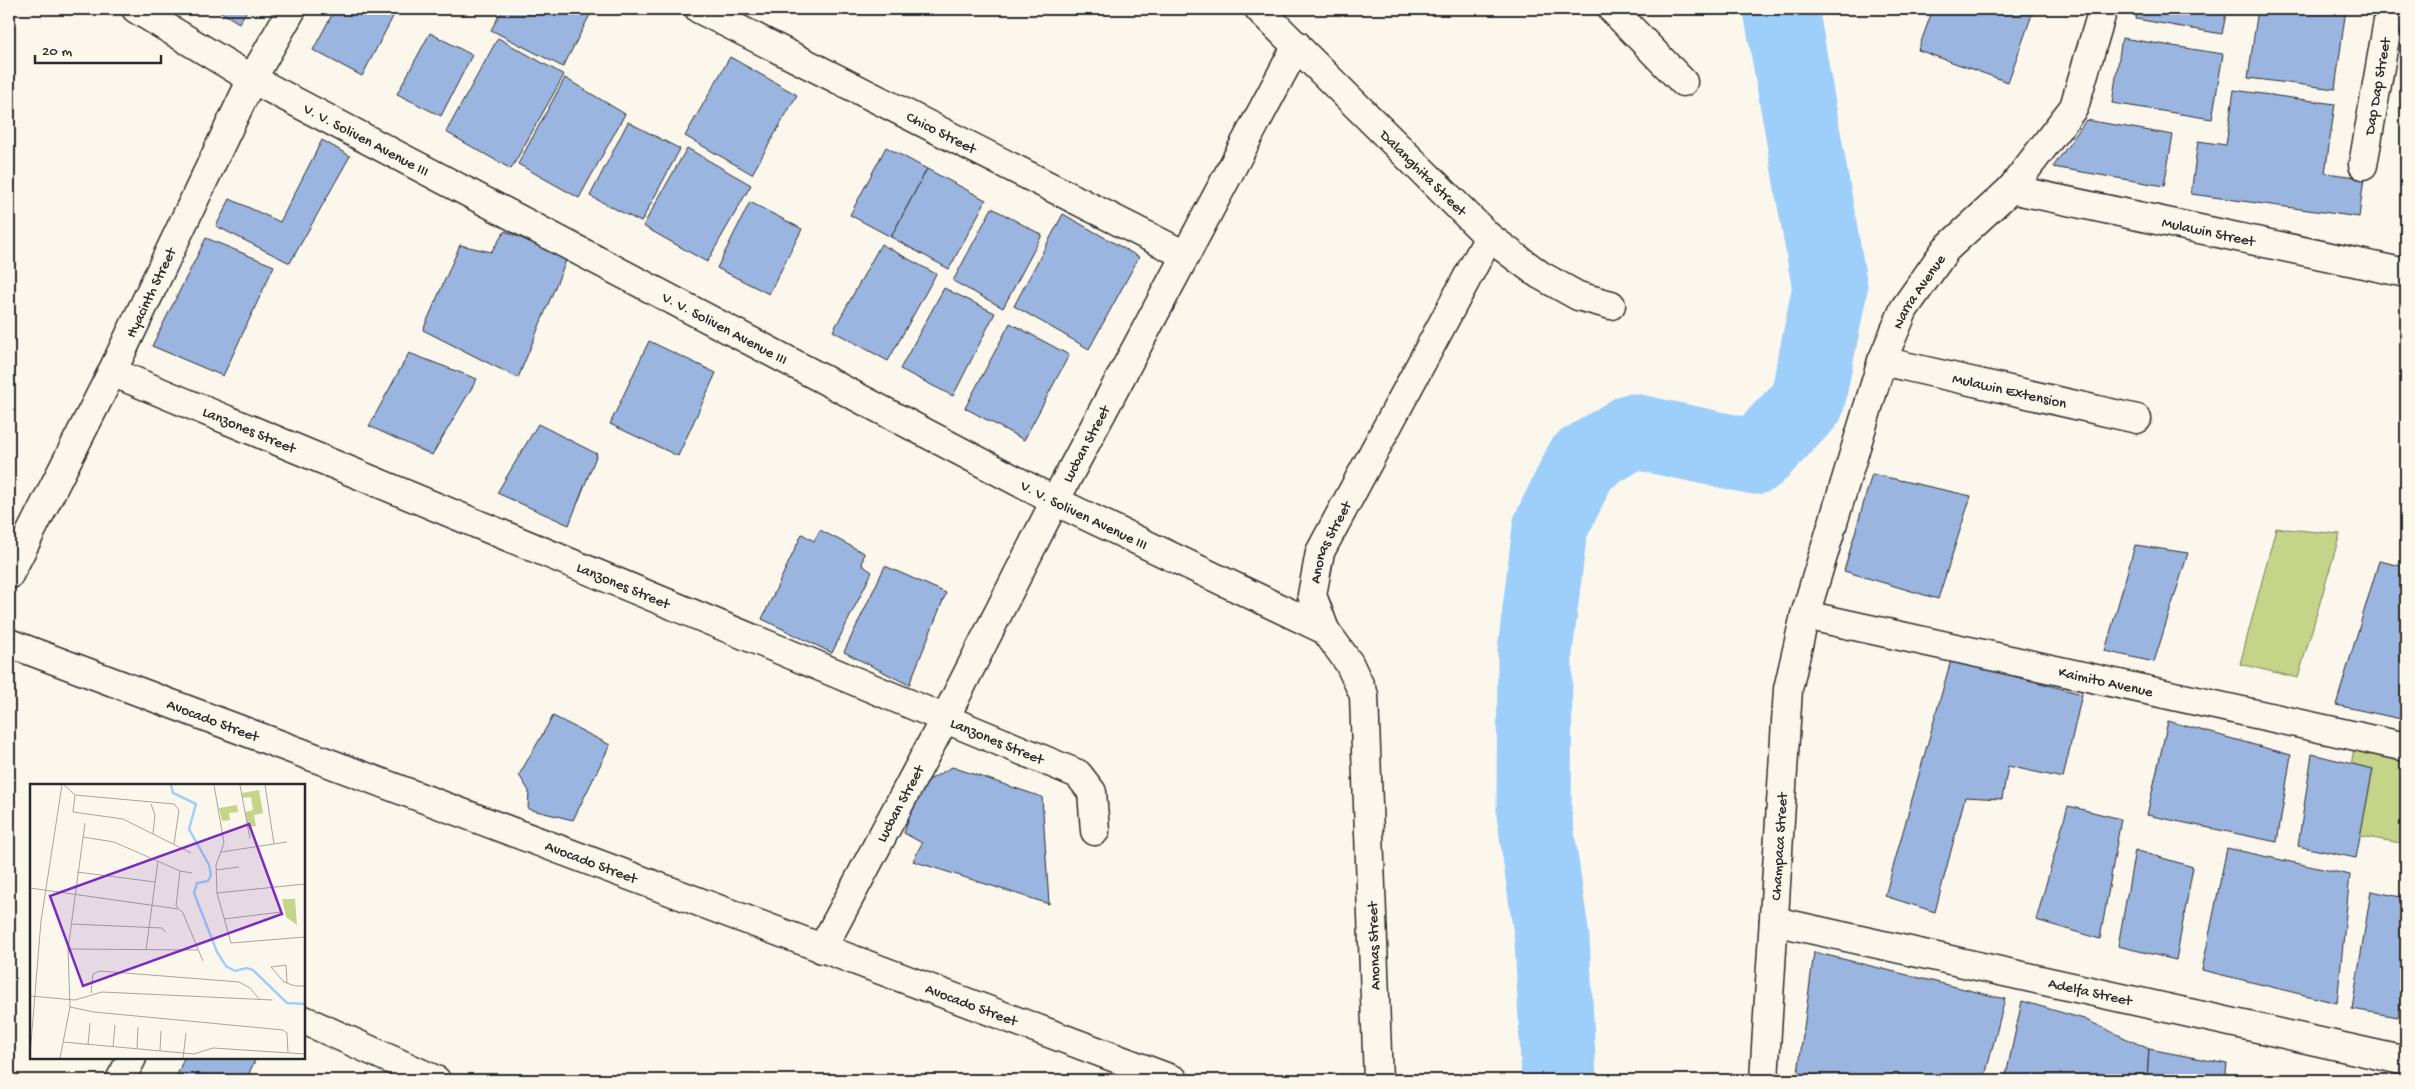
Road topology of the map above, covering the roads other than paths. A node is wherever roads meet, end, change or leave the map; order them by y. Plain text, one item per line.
1 (136, 9) edge
2 (292, 9) edge
3 (699, 9) edge
4 (1259, 9) edge
5 (1612, 9) edge
6 (2103, 9) edge
7 (2390, 9) edge
8 (1297, 45) junction
9 (252, 79) junction
10 (1683, 82) dead end
11 (2363, 165) dead end
12 (2011, 189) junction
13 (1489, 237) junction
14 (1185, 256) junction
15 (2406, 273) edge
16 (1611, 305) dead end
17 (1882, 361) junction
18 (112, 372) junction
19 (2137, 419) dead end
20 (1055, 501) junction
21 (9, 575) edge
22 (1805, 615) junction
23 (1325, 630) junction
24 (9, 643) edge
25 (944, 720) junction
26 (2406, 747) edge
27 (1095, 831) dead end
28 (1774, 920) junction
29 (822, 949) junction
30 (305, 1020) edge
31 (131, 1059) edge
32 (2406, 1061) edge
33 (120, 1080) edge
34 (436, 1080) edge
35 (1174, 1080) edge
36 (1378, 1080) edge
37 (1764, 1080) edge

1 - 9 street, V. V. Soliven Avenue III
2 - 9 street, Hyacinth Street
3 - 14 street, Chico Street
4 - 8 street, Dalanghita Street
5 - 10 street
6 - 12 street, Narra Avenue
7 - 11 street, Dap Dap Street
8 - 13 street, Dalanghita Street
8 - 14 street, Lucban Street
9 - 18 street, Hyacinth Street
9 - 20 street, V. V. Soliven Avenue III
12 - 15 street, Mulawin Street
12 - 17 street, Narra Avenue
13 - 16 street, Dalanghita Street
13 - 23 street, Anonas Street
14 - 20 street, Lucban Street
17 - 19 street, Mulawin Extension
17 - 22 street, Narra Avenue
18 - 21 street, Hyacinth Street
18 - 25 street, Lanzones Street
20 - 23 street, V. V. Soliven Avenue III
20 - 25 street, Lucban Street
22 - 26 street, Kaimito Avenue
22 - 28 street, Champaca Street
23 - 36 street, Anonas Street
24 - 29 street, Avocado Street
25 - 27 street, Lanzones Street
25 - 29 street, Lucban Street
28 - 32 street, Adelfa Street
28 - 37 street, Champaca Street
29 - 35 street, Avocado Street
30 - 34 street
31 - 33 street

